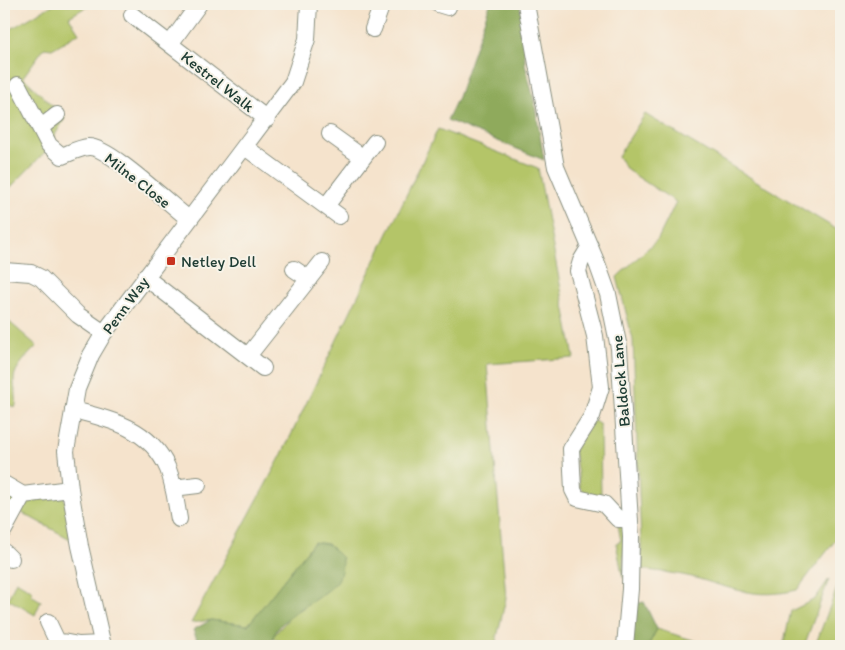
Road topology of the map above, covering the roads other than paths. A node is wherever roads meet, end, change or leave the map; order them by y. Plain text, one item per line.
1 (199, 4) edge
2 (309, 4) edge
3 (382, 4) edge
4 (526, 4) edge
5 (132, 16) dead end
6 (372, 29) dead end
7 (170, 44) junction
8 (18, 85) dead end
9 (57, 115) dead end
10 (267, 119) junction
11 (40, 128) junction
12 (330, 134) dead end
13 (375, 142) dead end
14 (245, 147) junction
15 (362, 157) junction
16 (326, 206) junction
17 (339, 216) dead end
18 (189, 219) junction
19 (590, 246) junction
20 (322, 262) dead end
21 (294, 269) dead end
22 (4, 271) edge
23 (145, 277) junction
24 (309, 279) junction
25 (104, 333) junction
26 (248, 356) junction
27 (263, 368) dead end
28 (73, 410) junction
29 (4, 484) edge
30 (198, 485) dead end
31 (173, 488) junction
32 (70, 489) junction
33 (23, 495) junction
34 (179, 519) dead end
35 (630, 519) junction
36 (4, 530) edge
37 (48, 622) dead end
38 (57, 644) edge
39 (103, 645) edge
40 (625, 646) edge

1 - 7 street, Kestrel Walk
2 - 10 street, Penn Way
3 - 6 street
4 - 19 street, Baldock Lane
5 - 7 street, Kestrel Walk
7 - 10 street, Kestrel Walk
8 - 11 street, Milne Close
9 - 11 street
10 - 14 street, Penn Way
11 - 18 street, Milne Close
12 - 15 street
13 - 15 street
14 - 16 street
14 - 18 street, Penn Way
15 - 16 street
16 - 17 street
18 - 23 street, Penn Way
19 - 35 street, Baldock Lane
19 - 35 street, Baldock Lane
20 - 24 street
21 - 24 street
22 - 25 street
23 - 25 street, Penn Way
23 - 26 street
24 - 26 street
25 - 28 street, Penn Way
26 - 27 street
28 - 31 street
28 - 32 street, Penn Way
29 - 33 street
30 - 31 street
31 - 34 street
32 - 33 street
32 - 39 street, Penn Way
33 - 36 street
35 - 40 street, Baldock Lane
37 - 38 street
38 - 39 street

